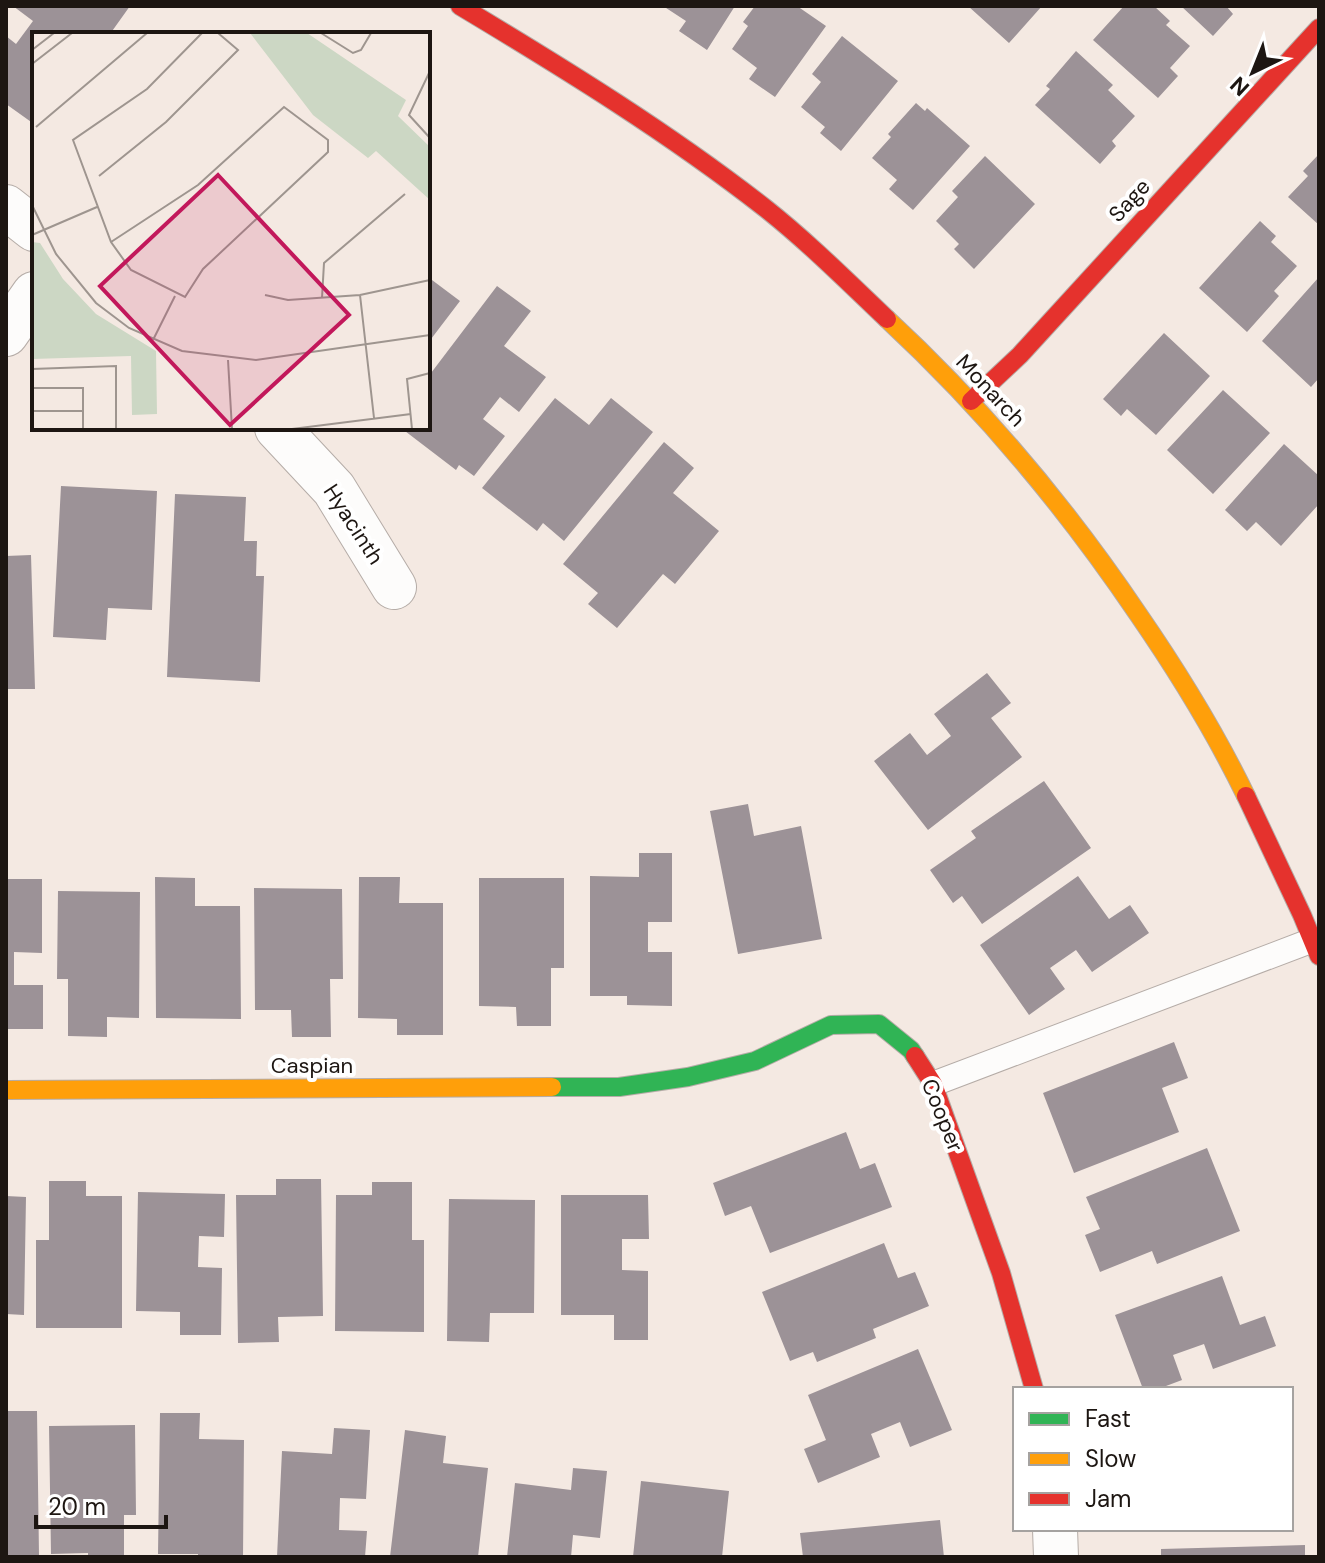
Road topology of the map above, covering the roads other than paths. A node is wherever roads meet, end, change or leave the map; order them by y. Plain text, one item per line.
1 (460, 6) edge
2 (1319, 28) edge
3 (6, 207) edge
4 (32, 227) edge
5 (32, 297) edge
6 (6, 334) edge
7 (971, 401) junction
8 (279, 430) edge
9 (394, 587) dead end
10 (1316, 948) edge
11 (933, 1084) junction
12 (619, 1087) joint
13 (6, 1090) edge
14 (1033, 1387) edge
15 (1055, 1531) edge
16 (1056, 1557) edge

1 - 7 street, Monarch
2 - 7 street, Sage
3 - 4 street
5 - 6 street
7 - 10 street, Monarch
8 - 9 street, Hyacinth
10 - 11 lane
11 - 12 street, Cooper
11 - 14 street, Cooper
12 - 13 street, Caspian
15 - 16 street

